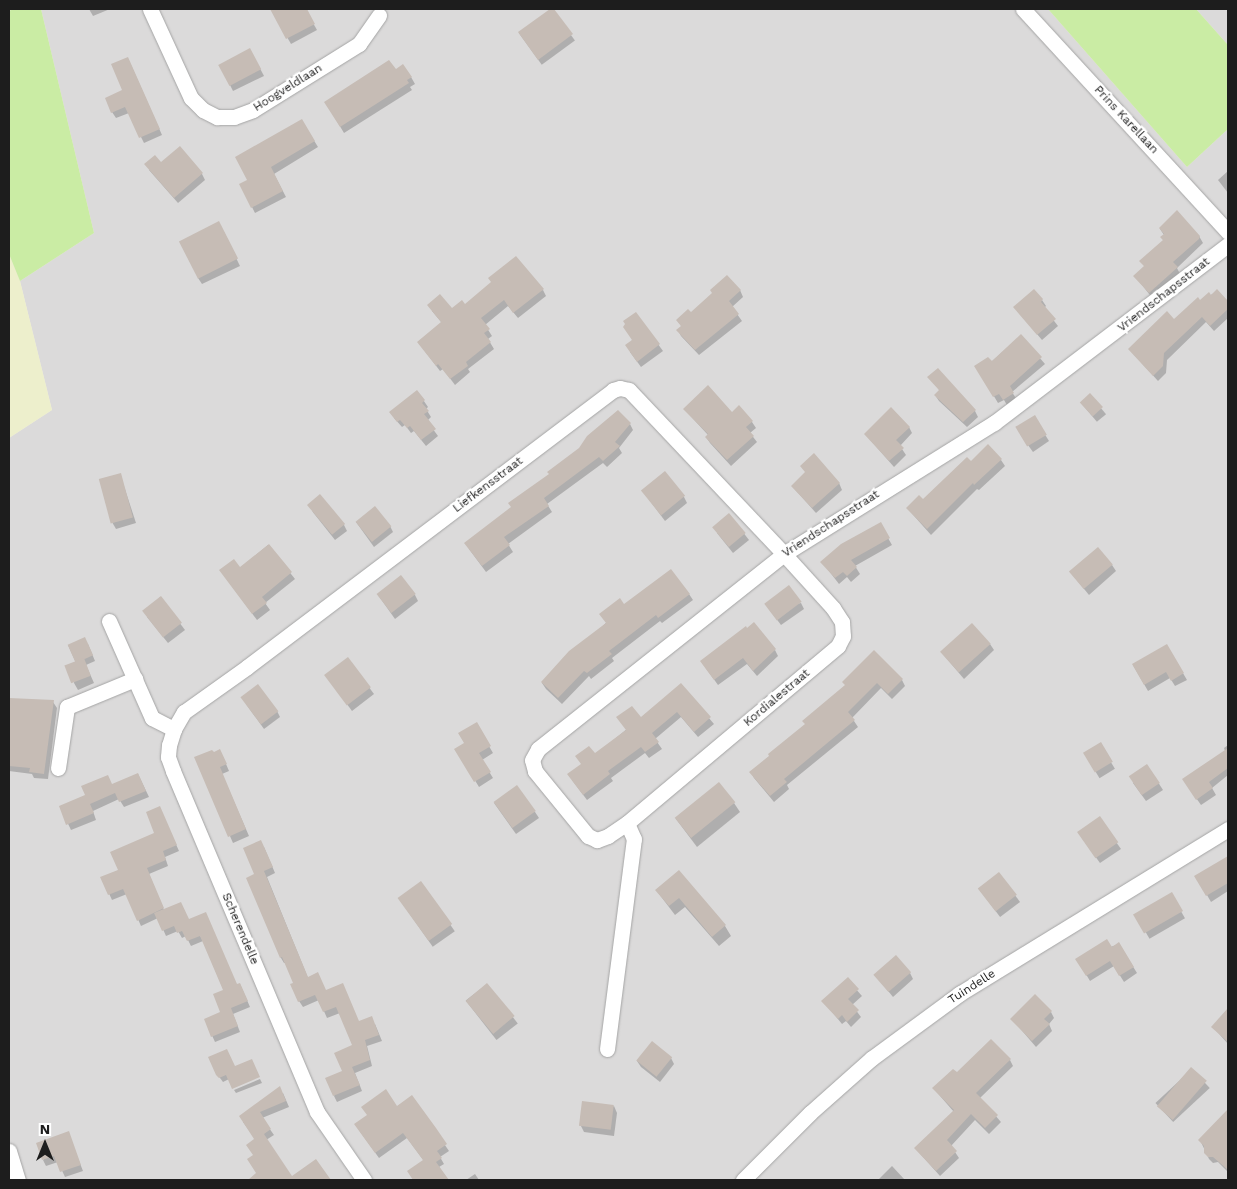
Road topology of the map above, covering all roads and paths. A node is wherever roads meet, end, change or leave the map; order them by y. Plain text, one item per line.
1 (150, 9) edge
2 (1023, 9) edge
3 (379, 15) dead end
4 (1228, 232) edge
5 (1228, 245) edge
6 (784, 554) junction
7 (109, 621) dead end
8 (134, 679) junction
9 (174, 729) junction
10 (58, 768) dead end
11 (627, 823) junction
12 (1228, 829) edge
13 (597, 840) joint
14 (607, 1049) dead end
15 (9, 1151) edge
16 (18, 1180) edge
17 (364, 1180) edge
18 (742, 1180) edge

1 - 3 street, Hoogveldlaan
2 - 4 street, Prins Karellaan
5 - 6 street, Vriendschapsstraat
6 - 9 street, Liefkensstraat
6 - 11 street, Kordialestraat
6 - 13 street, Vriendschapsstraat
7 - 8 street
8 - 9 street
8 - 10 street
9 - 17 street, Scherendelle
11 - 13 street, Kordialestraat
11 - 14 street
12 - 18 street, Tuindelle
15 - 16 street

